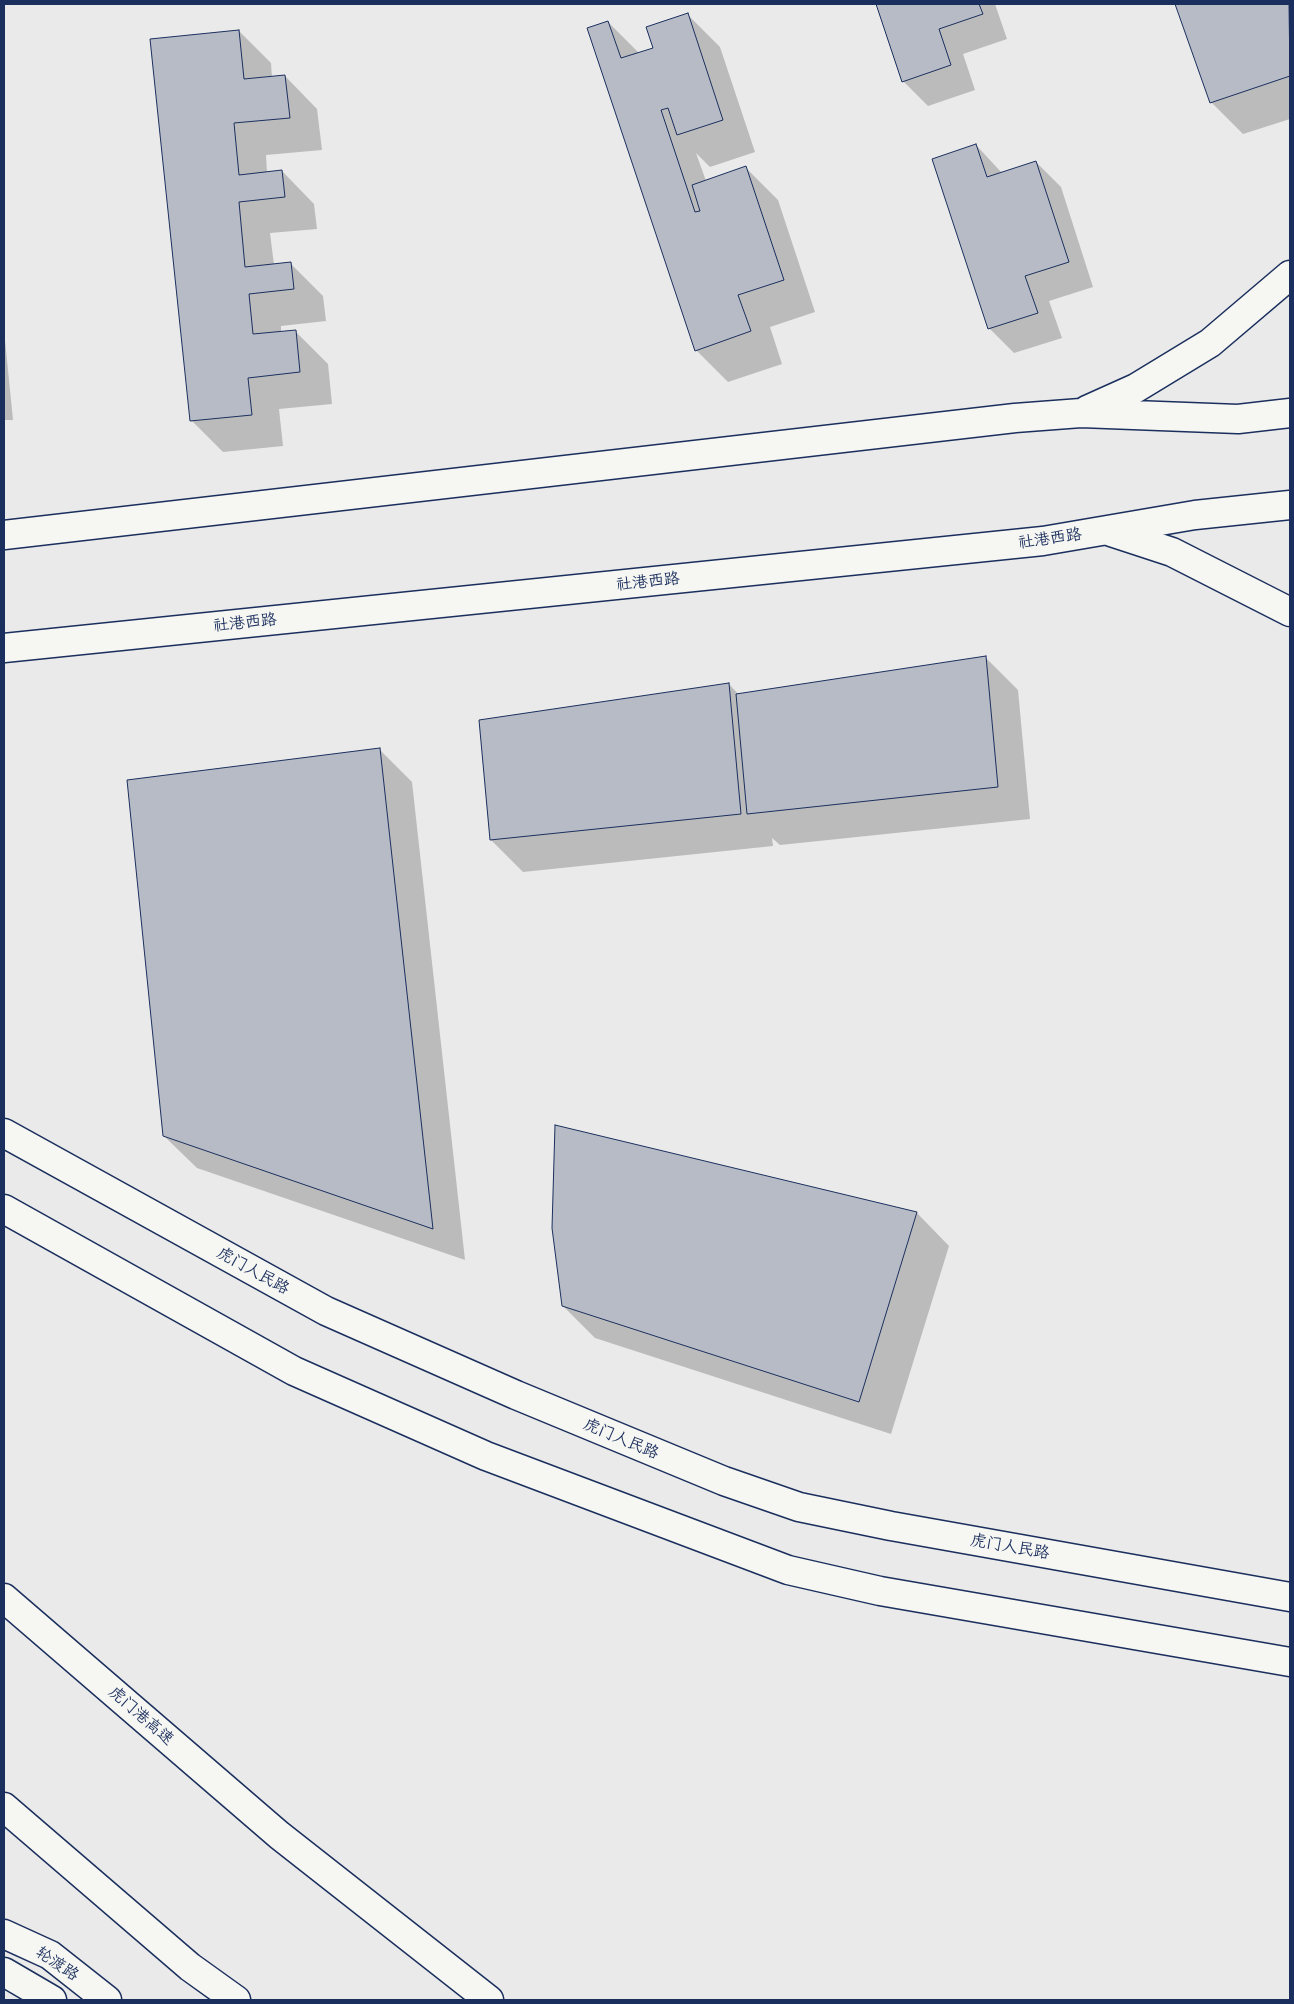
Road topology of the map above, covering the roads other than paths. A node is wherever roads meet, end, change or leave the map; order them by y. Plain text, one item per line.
1 (1290, 275) edge
2 (1081, 413) junction
3 (1290, 413) edge
4 (1290, 505) edge
5 (1107, 530) junction
6 (4, 535) edge
7 (1290, 612) edge
8 (4, 648) edge
9 (4, 1133) edge
10 (4, 1209) edge
11 (1290, 1597) edge
12 (4, 1598) edge
13 (1290, 1662) edge
14 (4, 1806) edge
15 (4, 1934) edge
16 (4, 1972) edge
17 (52, 2000) edge
18 (107, 2000) edge
19 (236, 2000) edge
20 (489, 2000) edge

1 - 2 main road
2 - 3 main road
2 - 6 main road
4 - 5 main road, 社港西路
5 - 7 main road
5 - 8 main road, 社港西路
9 - 11 main road, 虎门人民路
10 - 13 main road
12 - 20 main road, 虎门港高速
14 - 19 main road
15 - 18 main road, 轮渡路
16 - 17 main road, 轮渡路

